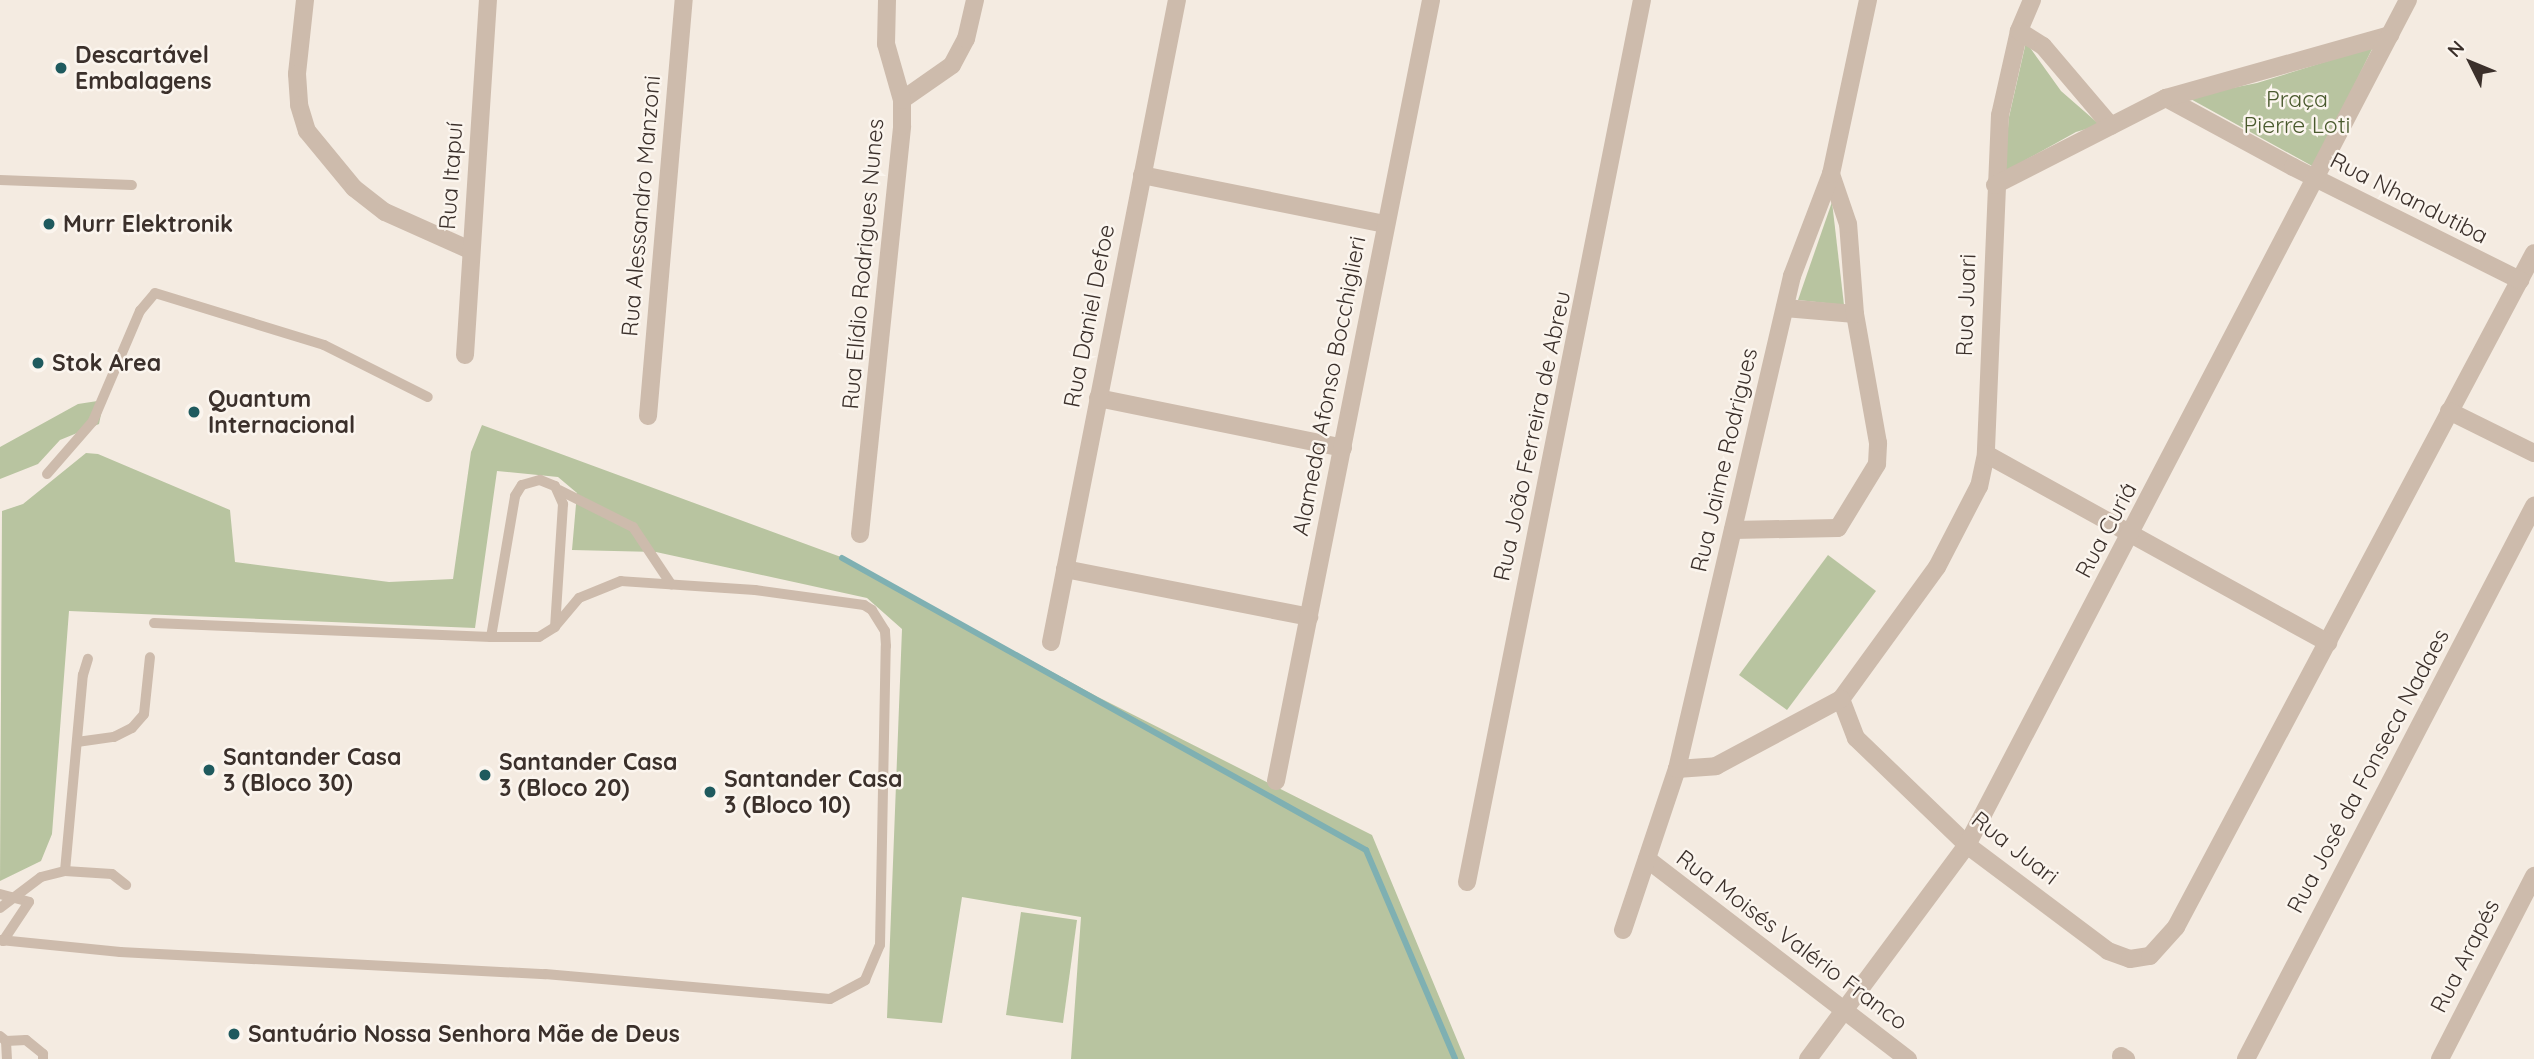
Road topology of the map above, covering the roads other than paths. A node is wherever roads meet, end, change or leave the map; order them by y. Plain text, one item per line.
1 (295, 0) edge
2 (304, 0) edge
3 (488, 0) edge
4 (684, 0) edge
5 (887, 0) edge
6 (975, 0) edge
7 (1177, 0) edge
8 (1431, 0) edge
9 (1642, 0) edge
10 (1868, 0) edge
11 (2032, 0) edge
12 (2408, 0) edge
13 (303, 21) junction
14 (2018, 31) junction
15 (2390, 36) junction
16 (2166, 97) junction
17 (902, 100) junction
18 (2111, 126) junction
19 (1831, 174) junction
20 (1142, 176) junction
21 (2316, 178) junction
22 (0, 180) edge
23 (132, 186) dead end
24 (1995, 186) junction
25 (1386, 224) junction
26 (470, 250) junction
27 (2534, 253) edge
28 (2520, 280) junction
29 (1785, 308) junction
30 (1855, 314) junction
31 (465, 355) dead end
32 (428, 397) dead end
33 (1098, 398) junction
34 (2449, 411) junction
35 (648, 416) dead end
36 (1343, 448) junction
37 (2534, 453) edge
38 (1986, 454) junction
39 (47, 474) dead end
40 (559, 490) junction
41 (2534, 506) edge
42 (1733, 530) junction
43 (859, 534) dead end
44 (2528, 534) edge
45 (2130, 537) junction
46 (1065, 569) junction
47 (671, 584) junction
48 (1309, 617) junction
49 (153, 623) dead end
50 (555, 627) junction
51 (491, 638) junction
52 (1051, 642) dead end
53 (2328, 643) junction
54 (150, 657) dead end
55 (88, 659) dead end
56 (1841, 699) junction
57 (77, 742) junction
58 (1677, 769) junction
59 (1276, 781) dead end
60 (1966, 845) junction
61 (1647, 859) junction
62 (65, 871) junction
63 (2534, 876) edge
64 (1467, 882) dead end
65 (126, 885) dead end
66 (0, 894) edge
67 (11, 897) junction
68 (0, 908) edge
69 (1623, 930) dead end
70 (2, 940) edge
71 (1844, 1011) junction
72 (3, 1038) edge
73 (7, 1059) edge
74 (43, 1059) edge
75 (1808, 1059) edge
76 (1908, 1059) edge
77 (2246, 1059) edge
78 (2440, 1059) edge

1 - 13 street
2 - 13 street
3 - 26 street, Rua Itapuí
4 - 35 street, Rua Alessandro Manzoni
5 - 17 street, Rua Elídio Rodrigues Nunes
6 - 17 street
7 - 20 street, Rua Daniel Defoe
8 - 25 street, Alameda Afonso Bocchiglieri
9 - 64 street, Rua João Ferreira de Abreu
10 - 19 street, Rua Jaime Rodrigues
11 - 14 street, Rua Juari
12 - 15 street, Rua Curiá
13 - 26 street
14 - 18 street
14 - 24 street, Rua Juari
15 - 16 street
15 - 21 street, Rua Curiá
16 - 18 street
16 - 21 street, Rua Nhandutiba
17 - 43 street, Rua Elídio Rodrigues Nunes
18 - 24 street
19 - 29 street, Rua Jaime Rodrigues
19 - 30 street
20 - 25 street
20 - 33 street, Rua Daniel Defoe
21 - 28 street, Rua Nhandutiba
21 - 45 street, Rua Curiá
22 - 23 lane
24 - 38 street, Rua Juari
25 - 36 street, Alameda Afonso Bocchiglieri
26 - 31 street, Rua Itapuí
27 - 28 street, Rua Juari
28 - 34 street, Rua Juari
29 - 30 street
29 - 42 street, Rua Jaime Rodrigues
30 - 42 street
32 - 39 lane
33 - 36 street
33 - 46 street, Rua Daniel Defoe
34 - 37 street
34 - 53 street, Rua Juari
36 - 48 street, Alameda Afonso Bocchiglieri
38 - 45 street
38 - 56 street, Rua Juari
40 - 47 lane
40 - 50 lane
40 - 51 lane
41 - 44 street, Rua José da Fonseca Nadaes
42 - 58 street, Rua Jaime Rodrigues
44 - 77 street, Rua José da Fonseca Nadaes
45 - 53 street
45 - 60 street, Rua Curiá
46 - 48 street
46 - 52 street, Rua Daniel Defoe
47 - 50 lane
47 - 70 lane
48 - 59 street, Alameda Afonso Bocchiglieri
49 - 51 lane
50 - 51 lane
53 - 60 street, Rua Juari
54 - 57 lane
55 - 57 lane
56 - 58 street
56 - 60 street, Rua Juari
57 - 62 lane
58 - 61 street, Rua Jaime Rodrigues
60 - 71 street, Rua Curiá
61 - 69 street, Rua Jaime Rodrigues
61 - 71 street, Rua Moisés Valério Franco
62 - 65 lane
62 - 67 lane
63 - 78 street, Rua Arapés
66 - 67 lane
67 - 68 lane
67 - 70 lane
71 - 75 street, Rua Curiá
71 - 76 street, Rua Moisés Valério Franco
72 - 73 lane
72 - 74 lane

